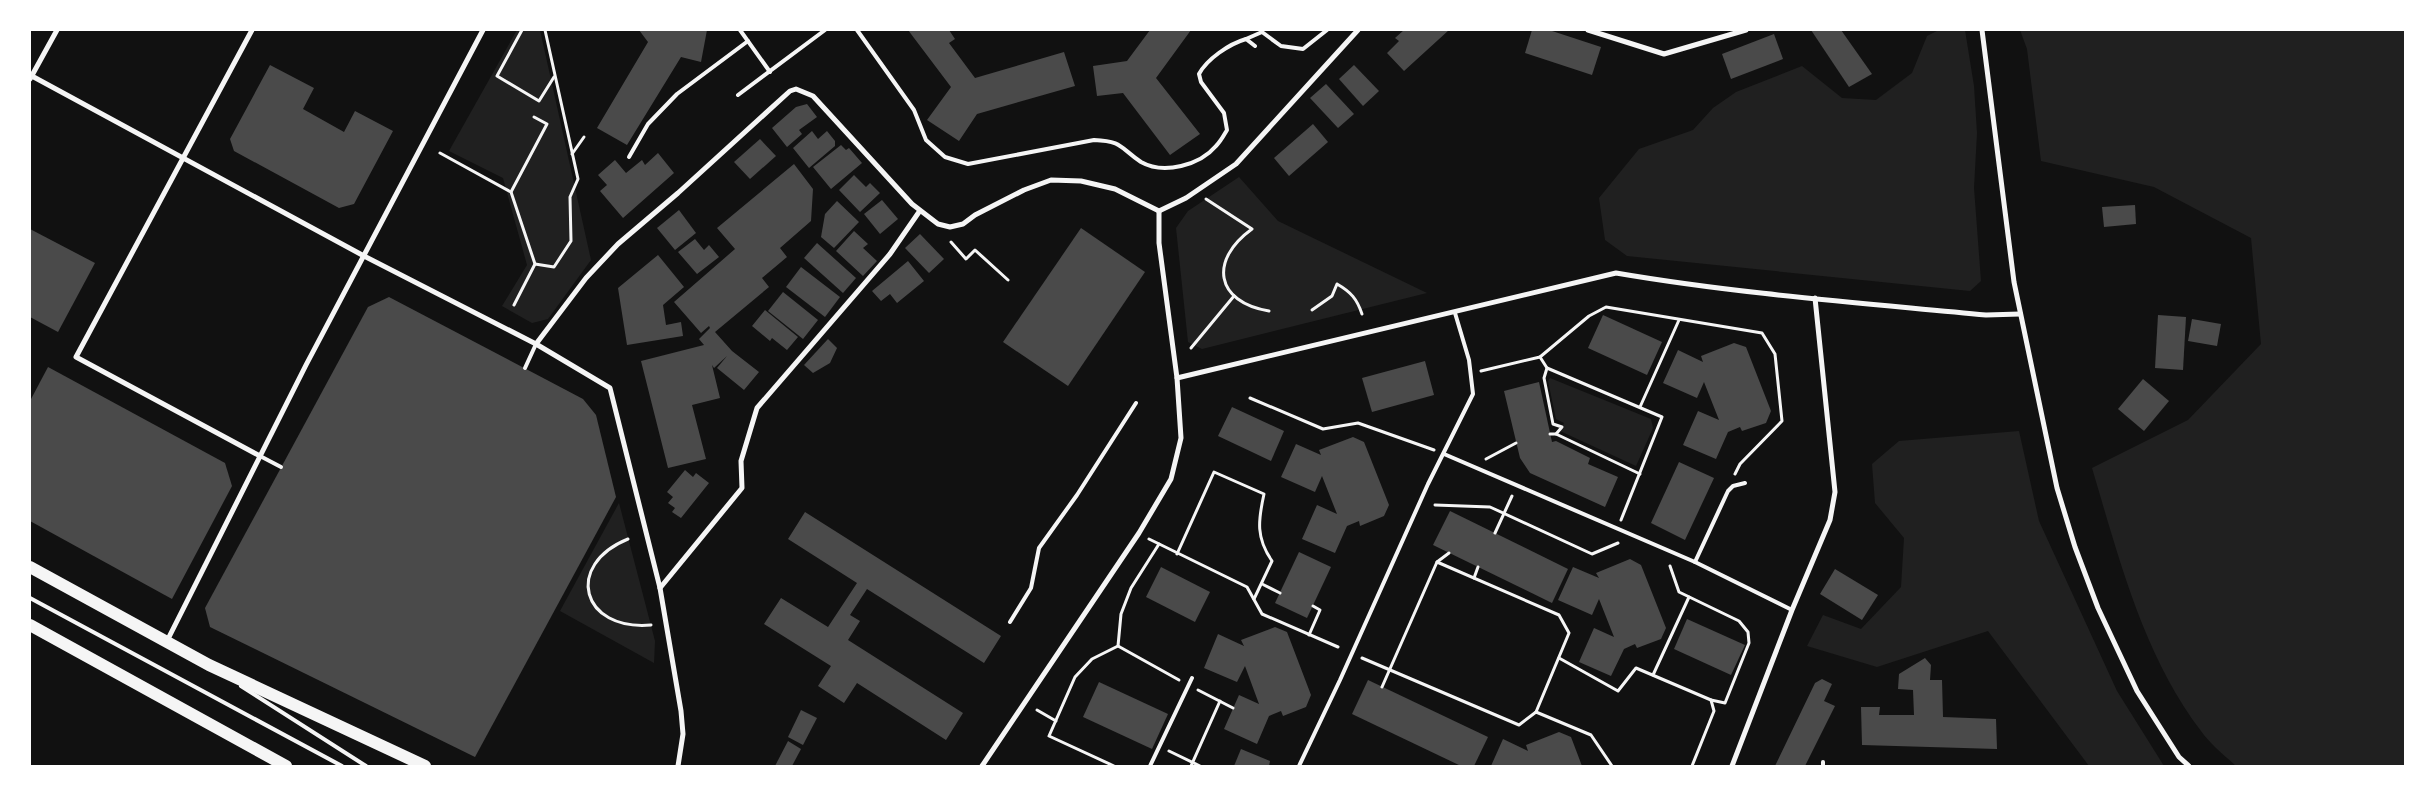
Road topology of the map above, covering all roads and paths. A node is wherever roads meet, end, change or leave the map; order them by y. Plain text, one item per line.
1 (56, 30) edge
2 (252, 30) edge
3 (484, 30) edge
4 (522, 30) edge
5 (544, 30) edge
6 (740, 30) edge
7 (825, 30) edge
8 (857, 30) edge
9 (1327, 30) edge
10 (1358, 30) edge
11 (1588, 30) edge
12 (1746, 30) edge
13 (1982, 30) edge
14 (1246, 39) junction
15 (748, 42) junction
16 (1255, 46) dead end
17 (770, 72) junction
18 (31, 76) edge
19 (555, 76) dead end
20 (738, 95) dead end
21 (534, 117) dead end
22 (584, 137) dead end
23 (440, 153) dead end
24 (572, 154) junction
25 (630, 157) dead end
26 (184, 159) junction
27 (511, 192) junction
28 (1202, 196) dead end
29 (1158, 211) junction
30 (920, 212) junction
31 (951, 242) dead end
32 (364, 256) junction
33 (535, 264) junction
34 (1008, 280) dead end
35 (1234, 296) junction
36 (1815, 298) junction
37 (514, 305) dead end
38 (1269, 310) dead end
39 (1312, 310) dead end
40 (1455, 313) junction
41 (1362, 314) dead end
42 (2020, 314) junction
43 (1679, 320) junction
44 (536, 344) junction
45 (1191, 348) dead end
46 (1540, 357) junction
47 (525, 368) dead end
48 (1547, 368) junction
49 (1471, 374) junction
50 (1177, 378) junction
51 (1250, 398) dead end
52 (1136, 403) dead end
53 (1640, 407) junction
54 (1548, 424) dead end
55 (1553, 424) junction
56 (1550, 434) dead end
57 (1556, 434) junction
58 (1516, 442) dead end
59 (1444, 454) junction
60 (260, 456) junction
61 (1486, 459) dead end
62 (281, 467) dead end
63 (1640, 474) junction
64 (1745, 483) dead end
65 (1728, 491) junction
66 (1512, 496) dead end
67 (1435, 505) dead end
68 (1504, 512) junction
69 (1617, 530) junction
70 (1495, 533) dead end
71 (628, 539) dead end
72 (1149, 539) dead end
73 (1618, 543) dead end
74 (1159, 544) junction
75 (1448, 553) dead end
76 (1177, 554) junction
77 (1438, 562) junction
78 (1695, 562) junction
79 (1670, 566) dead end
80 (30, 567) edge
81 (1478, 567) dead end
82 (1474, 578) junction
83 (1262, 584) junction
84 (660, 588) junction
85 (1280, 593) dead end
86 (1689, 597) junction
87 (30, 598) edge
88 (1254, 599) junction
89 (1313, 606) dead end
90 (1792, 610) junction
91 (1010, 622) dead end
92 (30, 625) edge
93 (651, 625) dead end
94 (1309, 635) junction
95 (167, 642) junction
96 (1118, 646) junction
97 (1338, 648) dead end
98 (1559, 658) junction
99 (1363, 659) dead end
100 (209, 666) junction
101 (1389, 669) junction
102 (1653, 675) junction
103 (1192, 678) dead end
104 (1189, 685) junction
105 (1382, 687) dead end
106 (1711, 700) junction
107 (1220, 701) junction
108 (1233, 708) dead end
109 (1037, 710) dead end
110 (1536, 712) junction
111 (1056, 721) junction
112 (1159, 747) junction
113 (1192, 764) edge
114 (286, 766) edge
115 (342, 766) edge
116 (366, 766) edge
117 (425, 766) edge
118 (678, 766) edge
119 (982, 766) edge
120 (1114, 766) edge
121 (1150, 766) edge
122 (1200, 766) edge
123 (1299, 766) edge
124 (1612, 766) edge
125 (1692, 766) edge
126 (1732, 766) edge
127 (2188, 766) edge

1 - 18 street
2 - 26 street
3 - 32 street
4 - 19 path
5 - 24 path
6 - 15 lane
7 - 17 lane
8 - 14 lane
9 - 14 lane
10 - 29 street
11 - 12 street
13 - 42 street
14 - 16 lane
15 - 17 lane
15 - 25 lane
17 - 20 lane
18 - 26 street
21 - 27 path
22 - 24 path
23 - 27 path
24 - 33 path
26 - 32 street
26 - 60 street
27 - 33 path
28 - 35 path
29 - 30 street
29 - 50 street
30 - 44 street
30 - 84 street
31 - 34 path
32 - 44 street
32 - 60 street
33 - 37 path
35 - 38 path
35 - 45 path
36 - 40 street
36 - 42 street
36 - 90 street
39 - 41 path
40 - 49 lane
40 - 50 street
42 - 127 street
43 - 46 path
43 - 53 path
43 - 65 path
44 - 47 lane
44 - 84 street
46 - 48 path
46 - 49 path
48 - 53 path
48 - 55 path
49 - 59 lane
50 - 119 street
51 - 59 path
52 - 91 lane
53 - 63 path
54 - 55 path
55 - 57 path
56 - 57 path
57 - 63 path
58 - 61 path
59 - 69 lane
59 - 123 lane
60 - 62 lane
60 - 95 street
63 - 69 path
64 - 65 lane
65 - 78 lane
66 - 68 path
67 - 68 path
68 - 70 path
68 - 73 path
69 - 78 lane
71 - 93 path
72 - 74 path
74 - 76 path
74 - 96 path
75 - 77 path
76 - 83 path
76 - 88 path
77 - 82 path
77 - 101 path
78 - 90 lane
79 - 86 path
80 - 95 main road
81 - 82 path
82 - 98 path
83 - 85 path
83 - 88 path
84 - 118 street
86 - 102 path
86 - 106 path
87 - 115 lane
88 - 94 path
89 - 94 path
90 - 126 street
92 - 114 main road
94 - 97 path
95 - 100 main road
96 - 104 path
96 - 111 path
98 - 102 path
98 - 110 path
99 - 101 path
100 - 116 lane
100 - 117 main road
101 - 105 path
101 - 110 path
102 - 106 path
103 - 104 lane
104 - 107 path
104 - 112 lane
106 - 125 path
107 - 108 path
107 - 113 path
109 - 111 path
110 - 124 path
111 - 120 path
112 - 113 path
112 - 121 lane
113 - 122 path

